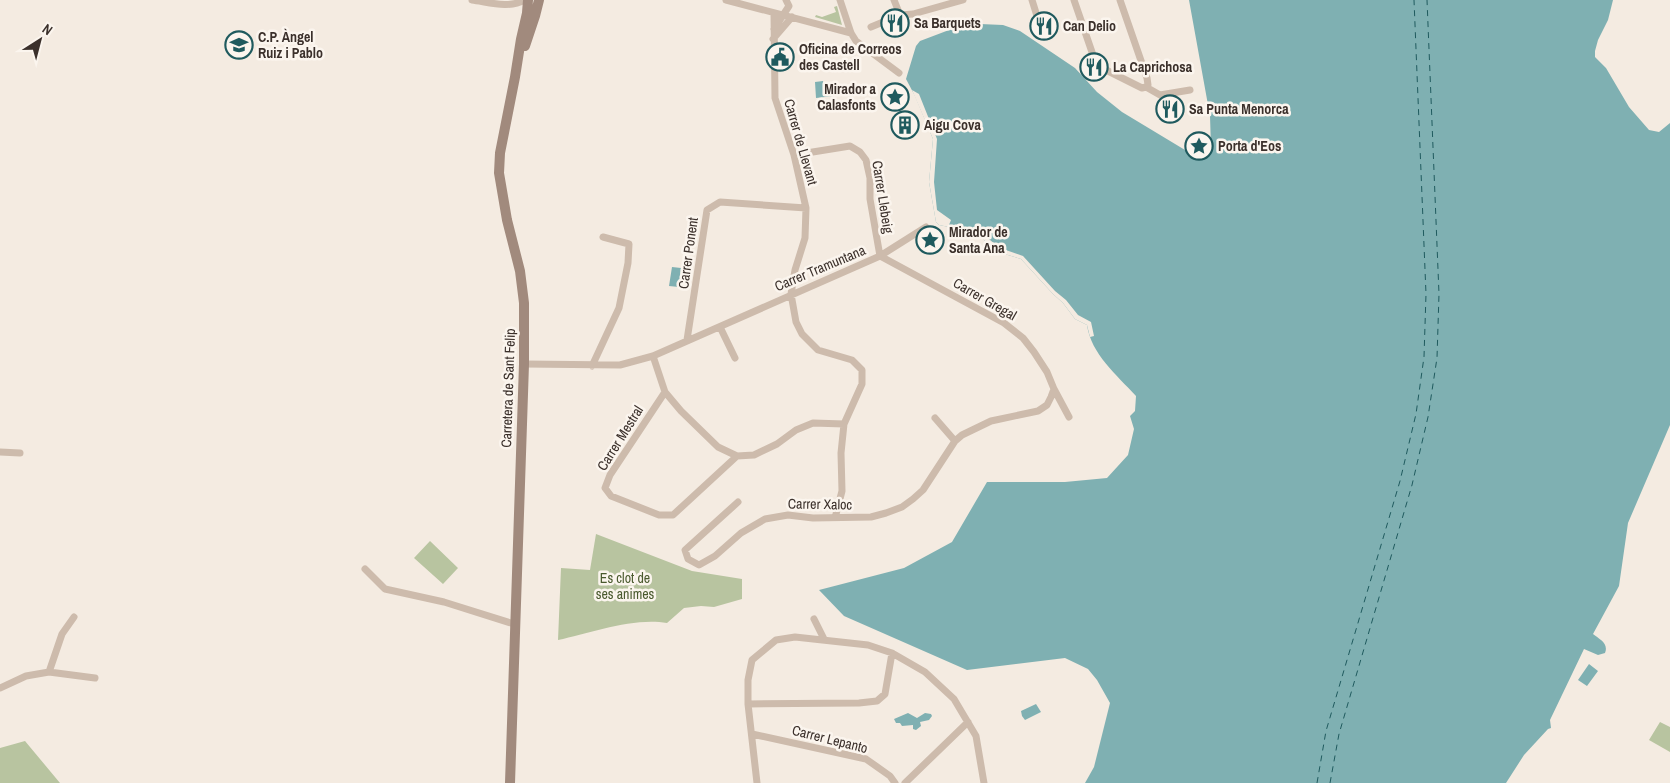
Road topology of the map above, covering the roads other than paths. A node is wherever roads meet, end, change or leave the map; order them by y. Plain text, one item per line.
1 (472, 0) edge
2 (524, 0) edge
3 (528, 0) edge
4 (539, 0) edge
5 (726, 0) edge
6 (786, 0) edge
7 (840, 0) edge
8 (894, 0) edge
9 (963, 0) edge
10 (1032, 0) edge
11 (1074, 0) edge
12 (1120, 0) edge
13 (750, 3) edge
14 (945, 3) edge
15 (774, 13) junction
16 (784, 15) junction
17 (900, 15) junction
18 (1037, 16) dead end
19 (792, 17) junction
20 (871, 27) dead end
21 (774, 28) junction
22 (851, 34) junction
23 (774, 39) junction
24 (899, 73) dead end
25 (515, 78) junction
26 (1146, 87) junction
27 (1190, 90) dead end
28 (794, 155) junction
29 (806, 208) junction
30 (926, 227) dead end
31 (603, 237) dead end
32 (880, 256) junction
33 (791, 294) junction
34 (720, 327) junction
35 (687, 340) junction
36 (653, 356) junction
37 (735, 358) dead end
38 (524, 364) junction
39 (592, 366) junction
40 (1054, 389) junction
41 (665, 392) junction
42 (1069, 417) dead end
43 (935, 418) dead end
44 (844, 424) junction
45 (955, 441) junction
46 (0, 452) edge
47 (20, 453) dead end
48 (737, 456) junction
49 (738, 502) dead end
50 (835, 518) junction
51 (365, 569) dead end
52 (74, 617) dead end
53 (814, 618) dead end
54 (514, 624) junction
55 (824, 639) junction
56 (892, 653) junction
57 (49, 672) junction
58 (95, 678) dead end
59 (0, 688) edge
60 (748, 704) junction
61 (968, 722) junction
62 (752, 734) junction
63 (510, 783) edge
64 (757, 783) edge
65 (895, 783) edge
66 (905, 783) edge
67 (984, 783) edge

1 - 2 street
3 - 25 main road, Carretera de Sant Felip
4 - 25 main road
5 - 13 street
6 - 16 street
7 - 22 street
8 - 17 street
9 - 14 street
10 - 18 street
11 - 26 street
12 - 26 street
13 - 15 street
14 - 17 street
15 - 16 street
15 - 21 street, Carrer de Llevant
16 - 19 street
16 - 21 street
17 - 20 street
19 - 22 street
19 - 23 street
21 - 23 street, Carrer de Llevant
22 - 24 street
23 - 28 street, Carrer de Llevant
25 - 38 main road, Carretera de Sant Felip
26 - 27 street
28 - 29 street, Carrer de Llevant
28 - 32 street, Carrer Llebeig
29 - 33 street, Carrer de Llevant
29 - 35 street, Carrer Ponent
30 - 32 street, Carrer Tramuntana
31 - 39 street
32 - 33 street, Carrer Tramuntana
32 - 40 street, Carrer Gregal
33 - 34 street, Carrer Tramuntana
33 - 44 street, Carrer de Llevant
34 - 35 street, Carrer Tramuntana
34 - 37 street
35 - 36 street, Carrer Tramuntana
36 - 39 street, Carrer Tramuntana
36 - 41 street
38 - 39 street, Carrer Tramuntana
38 - 54 main road, Carretera de Sant Felip
40 - 42 street, Carrer Gregal
40 - 45 street, Carrer Xaloc
41 - 48 street
41 - 48 street, Carrer Mestral
43 - 45 street
44 - 48 street
44 - 50 street, Carrer de Llevant
45 - 50 street, Carrer Xaloc
46 - 47 street
49 - 50 street, Carrer Xaloc
51 - 54 street
52 - 57 street
53 - 55 street
54 - 63 main road, Carretera de Sant Felip
55 - 56 street
55 - 60 street
56 - 60 street
56 - 61 street
57 - 58 street
57 - 59 street
60 - 62 street
61 - 66 street
61 - 67 street
62 - 64 street
62 - 65 street, Carrer Lepanto

